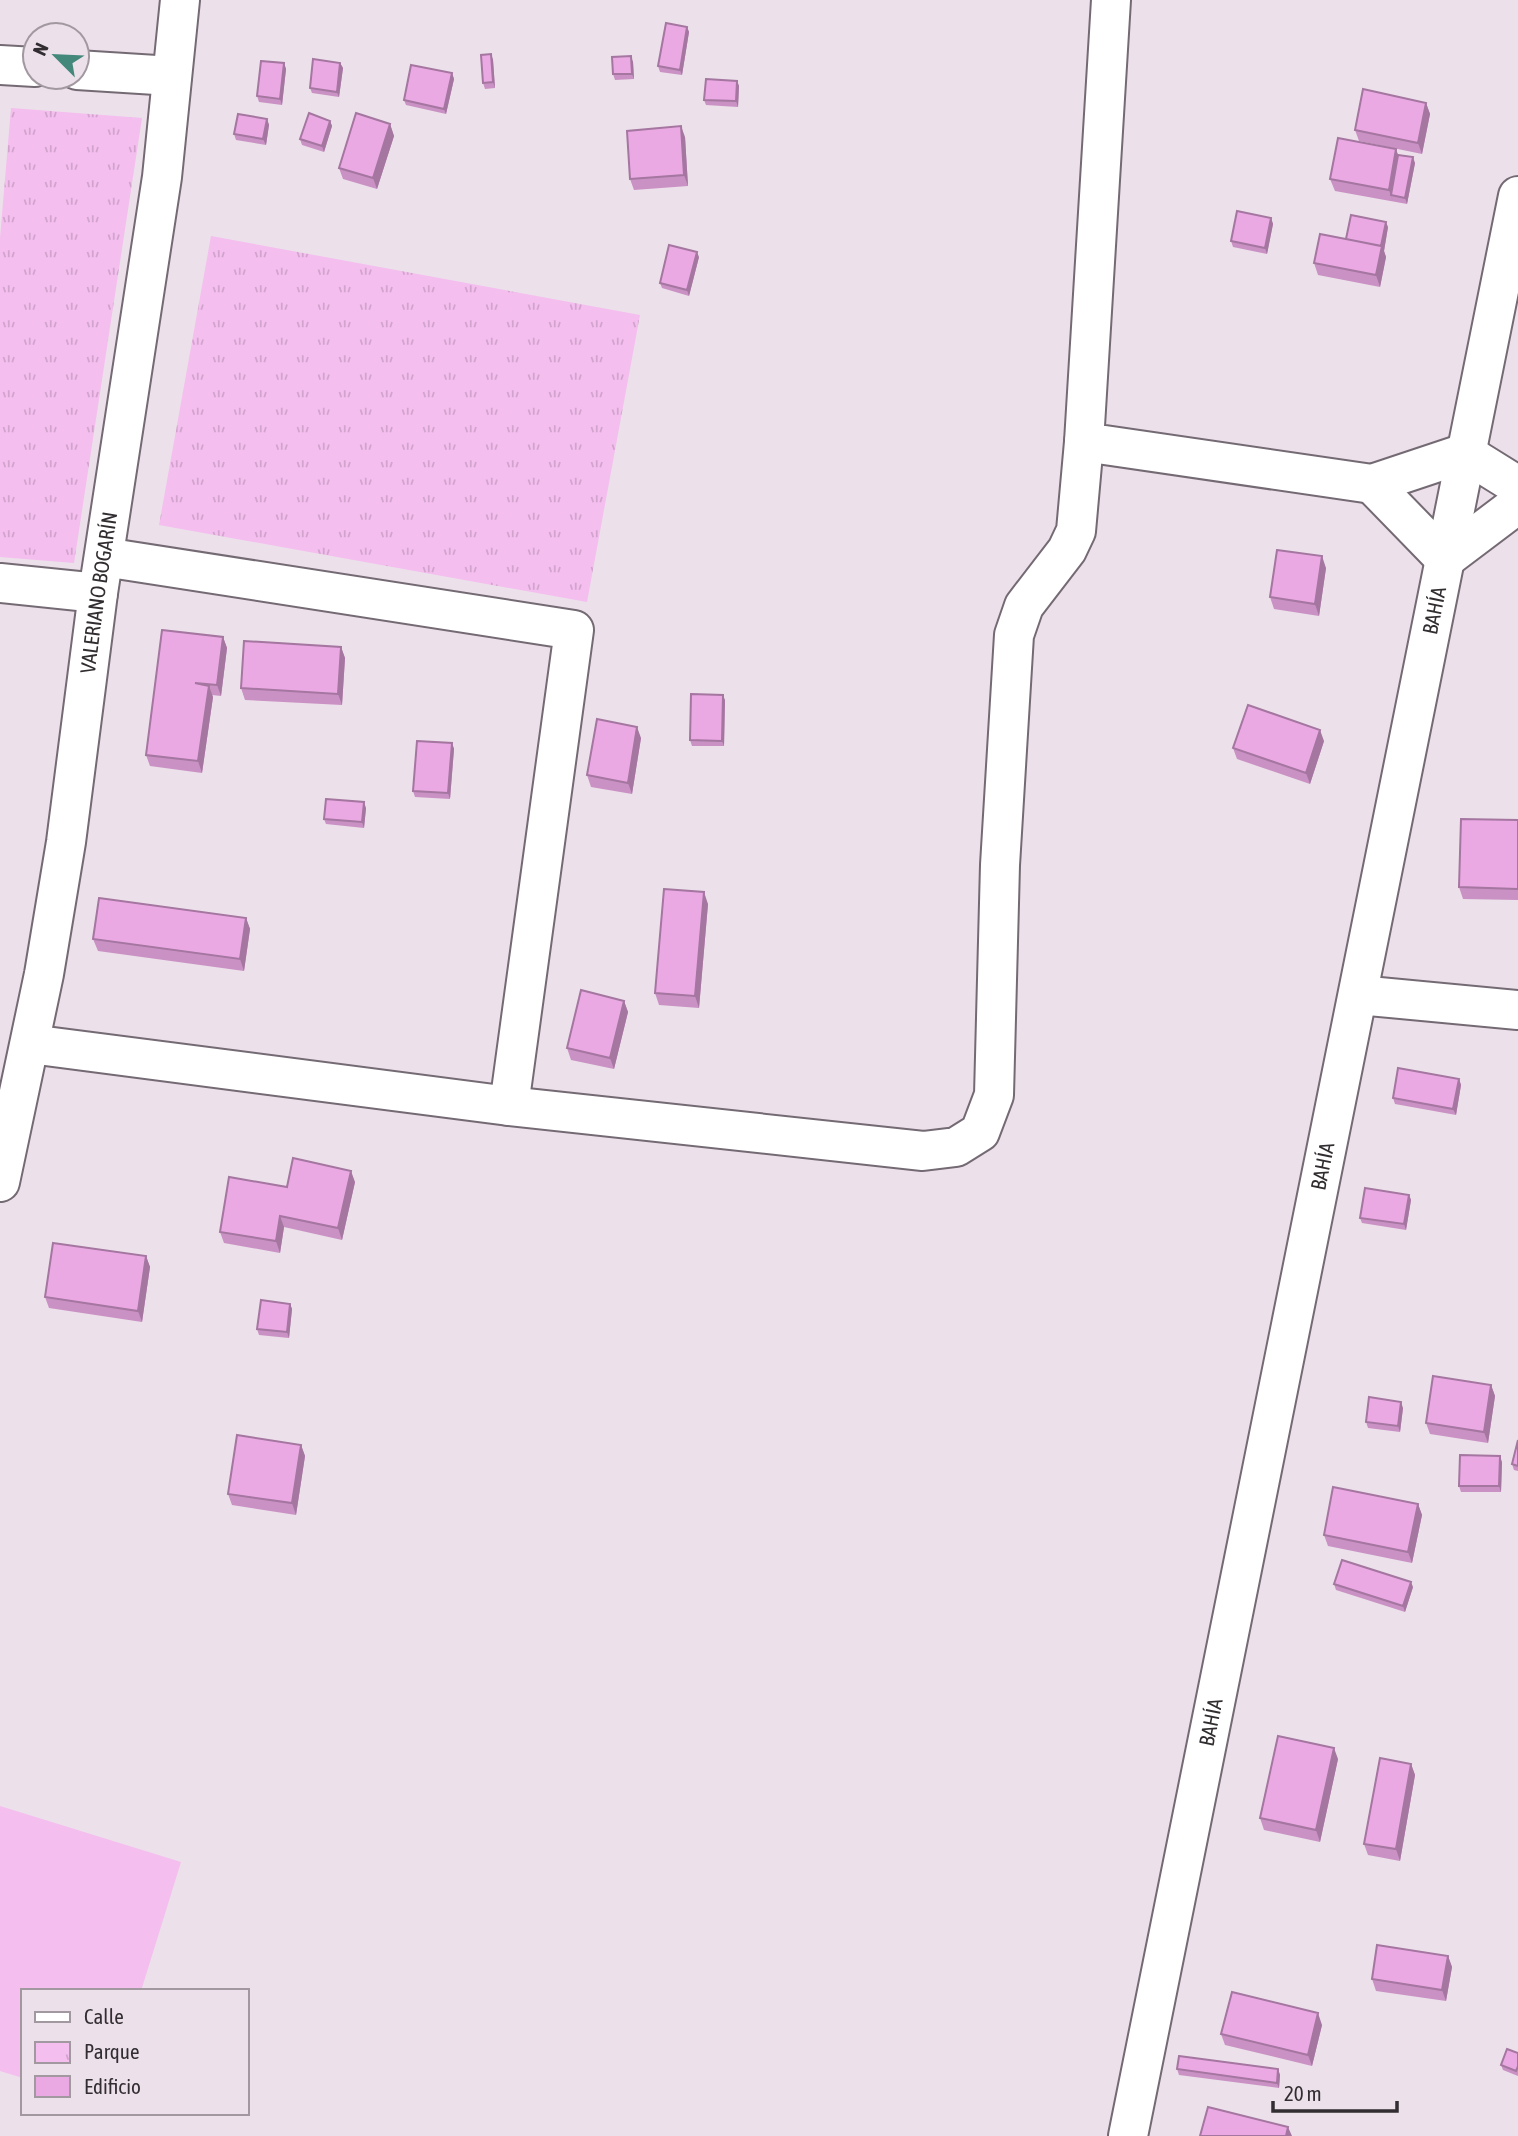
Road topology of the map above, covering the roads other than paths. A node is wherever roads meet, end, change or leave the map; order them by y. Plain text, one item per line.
1 (180, 0) edge
2 (1111, 0) edge
3 (0, 65) edge
4 (21, 66) edge
5 (91, 71) edge
6 (172, 76) junction
7 (1518, 197) edge
8 (1084, 442) junction
9 (1465, 453) junction
10 (1372, 484) junction
11 (1518, 486) edge
12 (1518, 504) edge
13 (1445, 559) junction
14 (101, 575) junction
15 (0, 583) edge
16 (1358, 995) junction
17 (1518, 1010) edge
18 (30, 1044) junction
19 (509, 1106) junction
20 (0, 1182) edge
21 (1128, 2136) edge

1 - 6 street, VALERIANO BOGARÍN
2 - 8 street
3 - 4 street
5 - 6 street
6 - 14 street, VALERIANO BOGARÍN
7 - 9 street, BAHÍA
8 - 10 street
8 - 19 street
9 - 10 street
9 - 11 street
9 - 13 street, BAHÍA
10 - 13 street
12 - 13 street
13 - 16 street, BAHÍA
14 - 15 street
14 - 18 street, VALERIANO BOGARÍN
14 - 19 street
16 - 17 street
16 - 21 street, BAHÍA
18 - 19 street
18 - 20 street, VALERIANO BOGARÍN

